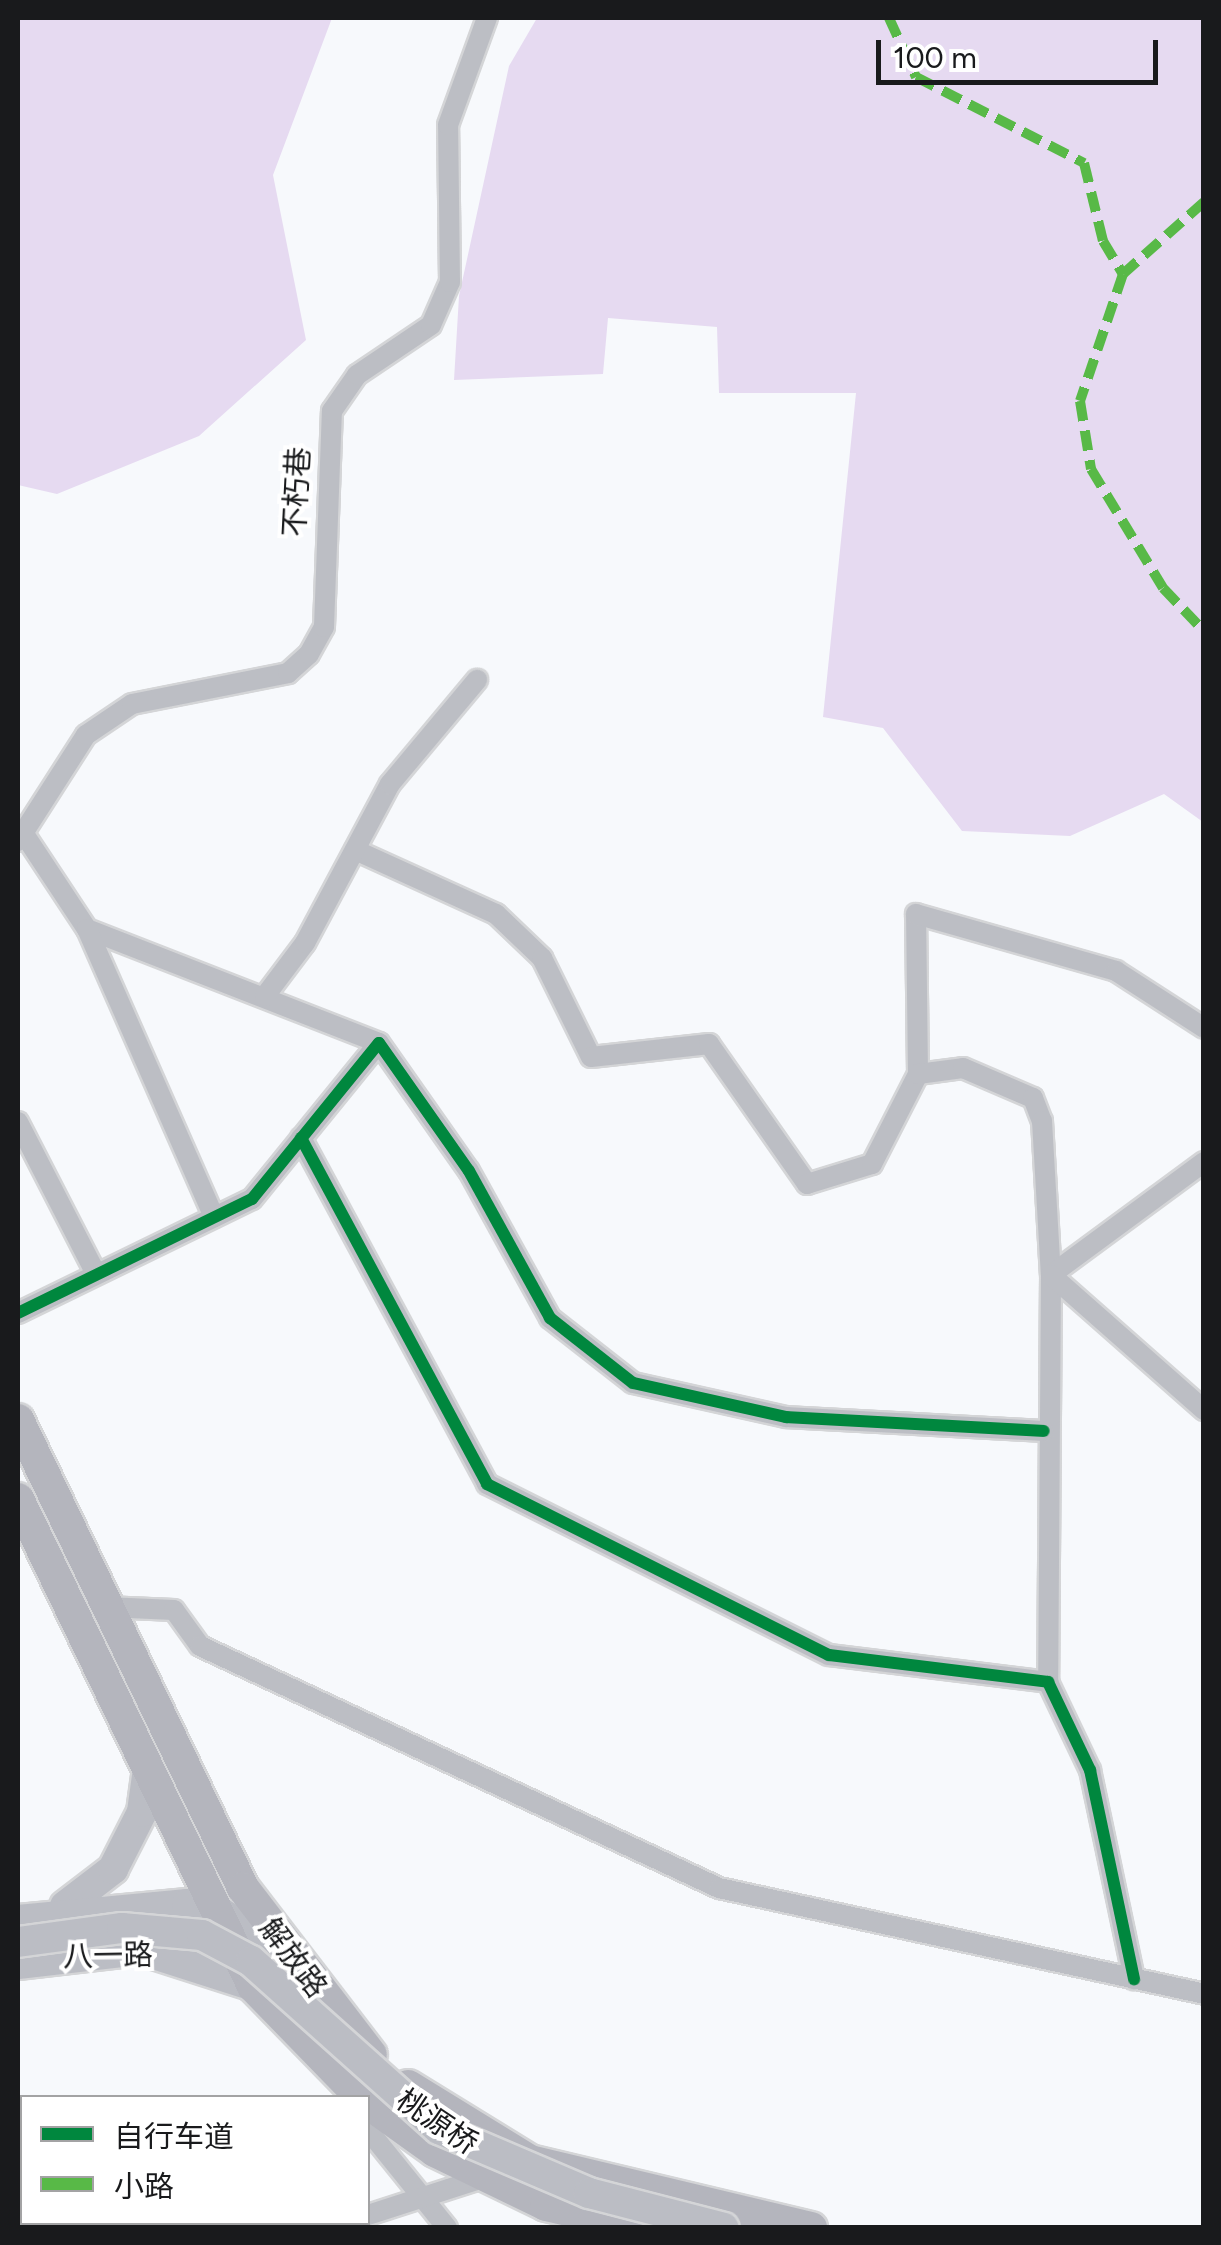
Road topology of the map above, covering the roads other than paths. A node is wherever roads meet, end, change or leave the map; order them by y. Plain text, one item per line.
1 (487, 18) edge
2 (478, 680) dead end
3 (22, 839) edge
4 (355, 850) junction
5 (87, 929) junction
6 (265, 996) junction
7 (1204, 1028) edge
8 (378, 1043) junction
9 (918, 1074) junction
10 (18, 1122) edge
11 (301, 1138) junction
12 (1204, 1162) edge
13 (214, 1217) junction
14 (94, 1272) junction
15 (1051, 1275) junction
16 (18, 1313) edge
17 (1204, 1410) edge
18 (18, 1420) edge
19 (1044, 1431) junction
20 (18, 1499) edge
21 (106, 1607) junction
22 (1048, 1682) junction
23 (148, 1769) junction
24 (209, 1826) junction
25 (215, 1909) junction
26 (49, 1915) junction
27 (18, 1920) edge
28 (18, 1942) edge
29 (283, 1952) junction
30 (67, 1954) junction
31 (18, 1964) edge
32 (1134, 1979) junction
33 (253, 1986) junction
34 (1204, 1994) edge
35 (288, 2026) junction
36 (341, 2095) edge
37 (359, 2095) edge
38 (370, 2104) edge
39 (370, 2133) edge
40 (486, 2177) junction
41 (418, 2197) junction
42 (370, 2214) edge
43 (444, 2224) edge
44 (645, 2228) edge
45 (724, 2228) edge
46 (811, 2228) edge

1 - 3 street, 不朽巷
2 - 4 street
3 - 5 street
4 - 6 street
4 - 9 street
5 - 6 street
5 - 13 street
6 - 8 street
7 - 9 street
8 - 11 street
8 - 19 street
9 - 15 street
10 - 14 street
11 - 13 street
11 - 22 street
12 - 15 street
13 - 14 street
14 - 16 street
15 - 17 street
15 - 19 street
18 - 21 main road, 解放路
19 - 22 street
20 - 23 main road, 解放路
21 - 24 main road, 解放路
21 - 32 street
22 - 32 street
23 - 25 main road, 解放路
23 - 26 main road
24 - 25 main road
24 - 29 main road, 解放路
25 - 26 main road
25 - 29 main road
25 - 30 main road
25 - 33 main road, 解放路
26 - 27 main road
28 - 45 main road, 桃源桥, bridge
29 - 46 main road, 解放路
30 - 31 main road, 八一路
30 - 33 main road, 八一路
32 - 34 street
33 - 35 main road, 解放路
35 - 36 street
35 - 37 main road, 解放路
38 - 40 main road
39 - 41 street
40 - 41 street
40 - 44 main road
41 - 42 street
41 - 43 street

